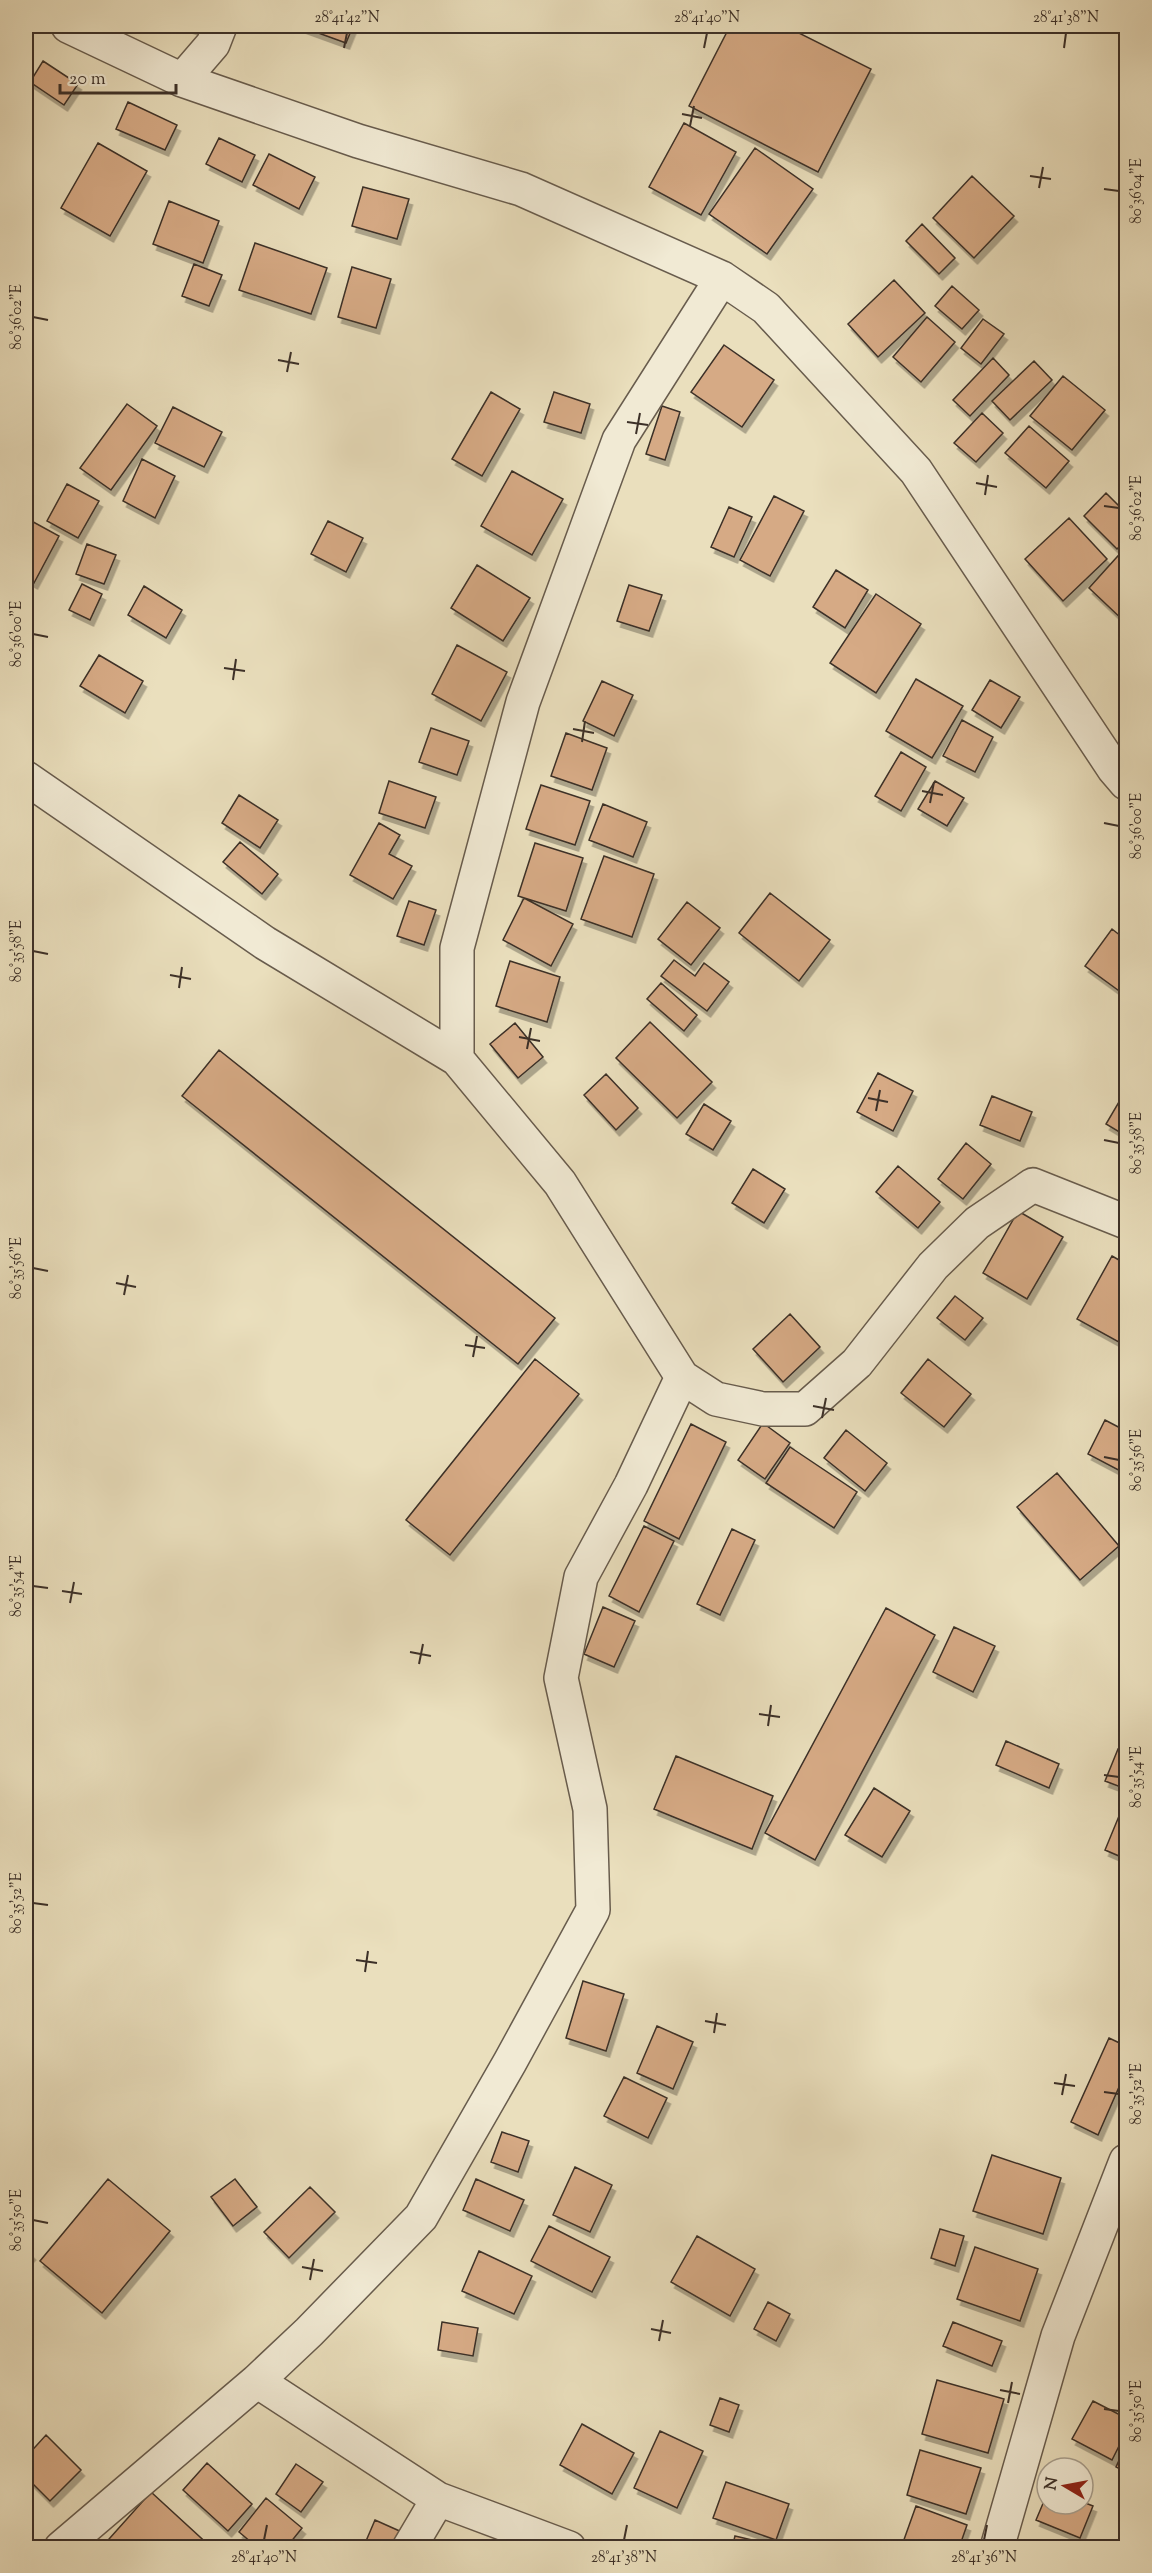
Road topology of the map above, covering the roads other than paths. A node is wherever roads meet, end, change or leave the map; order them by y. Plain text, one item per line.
1 (68, 26) edge
2 (220, 26) edge
3 (182, 80) junction
4 (722, 278) junction
5 (26, 778) edge
6 (1126, 783) edge
7 (457, 1059) junction
8 (1126, 1222) edge
9 (682, 1377) junction
10 (1126, 2161) edge
11 (256, 2381) junction
12 (438, 2499) junction
13 (61, 2547) edge
14 (409, 2547) edge
15 (569, 2547) edge
16 (997, 2547) edge

1 - 3 street
2 - 3 street
3 - 4 street
4 - 6 street
4 - 7 street
5 - 7 street
7 - 9 street
8 - 9 street
9 - 11 street
10 - 16 street
11 - 12 street
11 - 13 street
12 - 14 street
12 - 15 street

